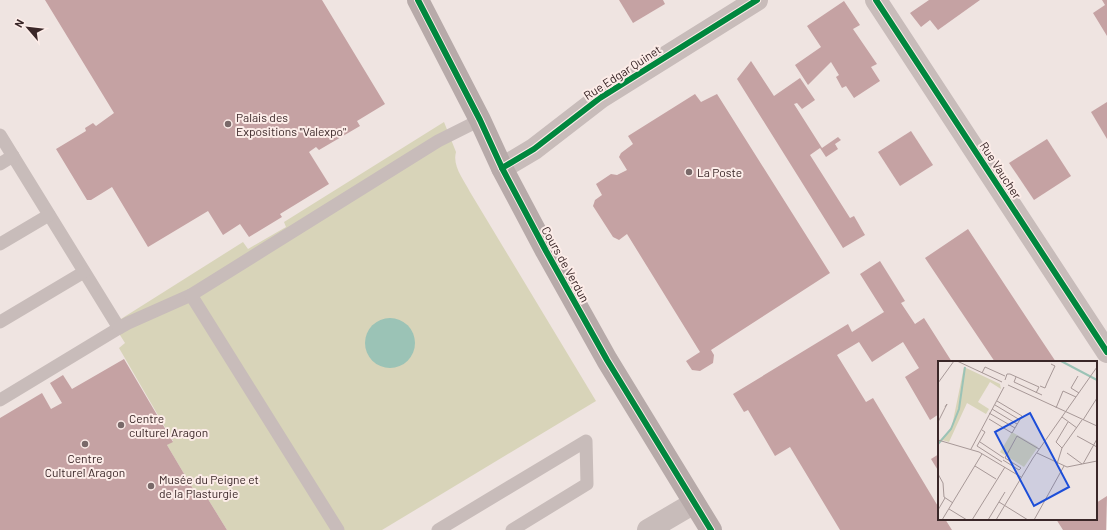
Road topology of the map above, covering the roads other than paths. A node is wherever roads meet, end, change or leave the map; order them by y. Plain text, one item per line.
1 (418, 0) edge
2 (757, 0) edge
3 (876, 0) edge
4 (480, 120) junction
5 (0, 135) edge
6 (13, 156) junction
7 (0, 164) edge
8 (502, 168) junction
9 (49, 215) junction
10 (0, 244) edge
11 (84, 272) junction
12 (191, 295) junction
13 (0, 322) edge
14 (119, 328) junction
15 (1107, 352) edge
16 (0, 400) edge
17 (694, 503) junction
18 (338, 530) edge
19 (438, 530) edge
20 (512, 530) edge
21 (648, 530) edge
22 (711, 530) edge

1 - 4 main road, Cours de Verdun
2 - 8 street, Rue Edgar Quinet
3 - 15 street, Rue Vaucher
4 - 8 main road, Cours de Verdun
4 - 12 lane
5 - 6 lane
6 - 7 lane
6 - 9 lane
8 - 17 main road, Cours de Verdun
9 - 10 lane
9 - 11 lane
11 - 13 lane
11 - 14 lane
12 - 14 lane
12 - 18 lane
14 - 16 lane
17 - 21 street
17 - 22 main road, Cours de Verdun
19 - 20 lane

